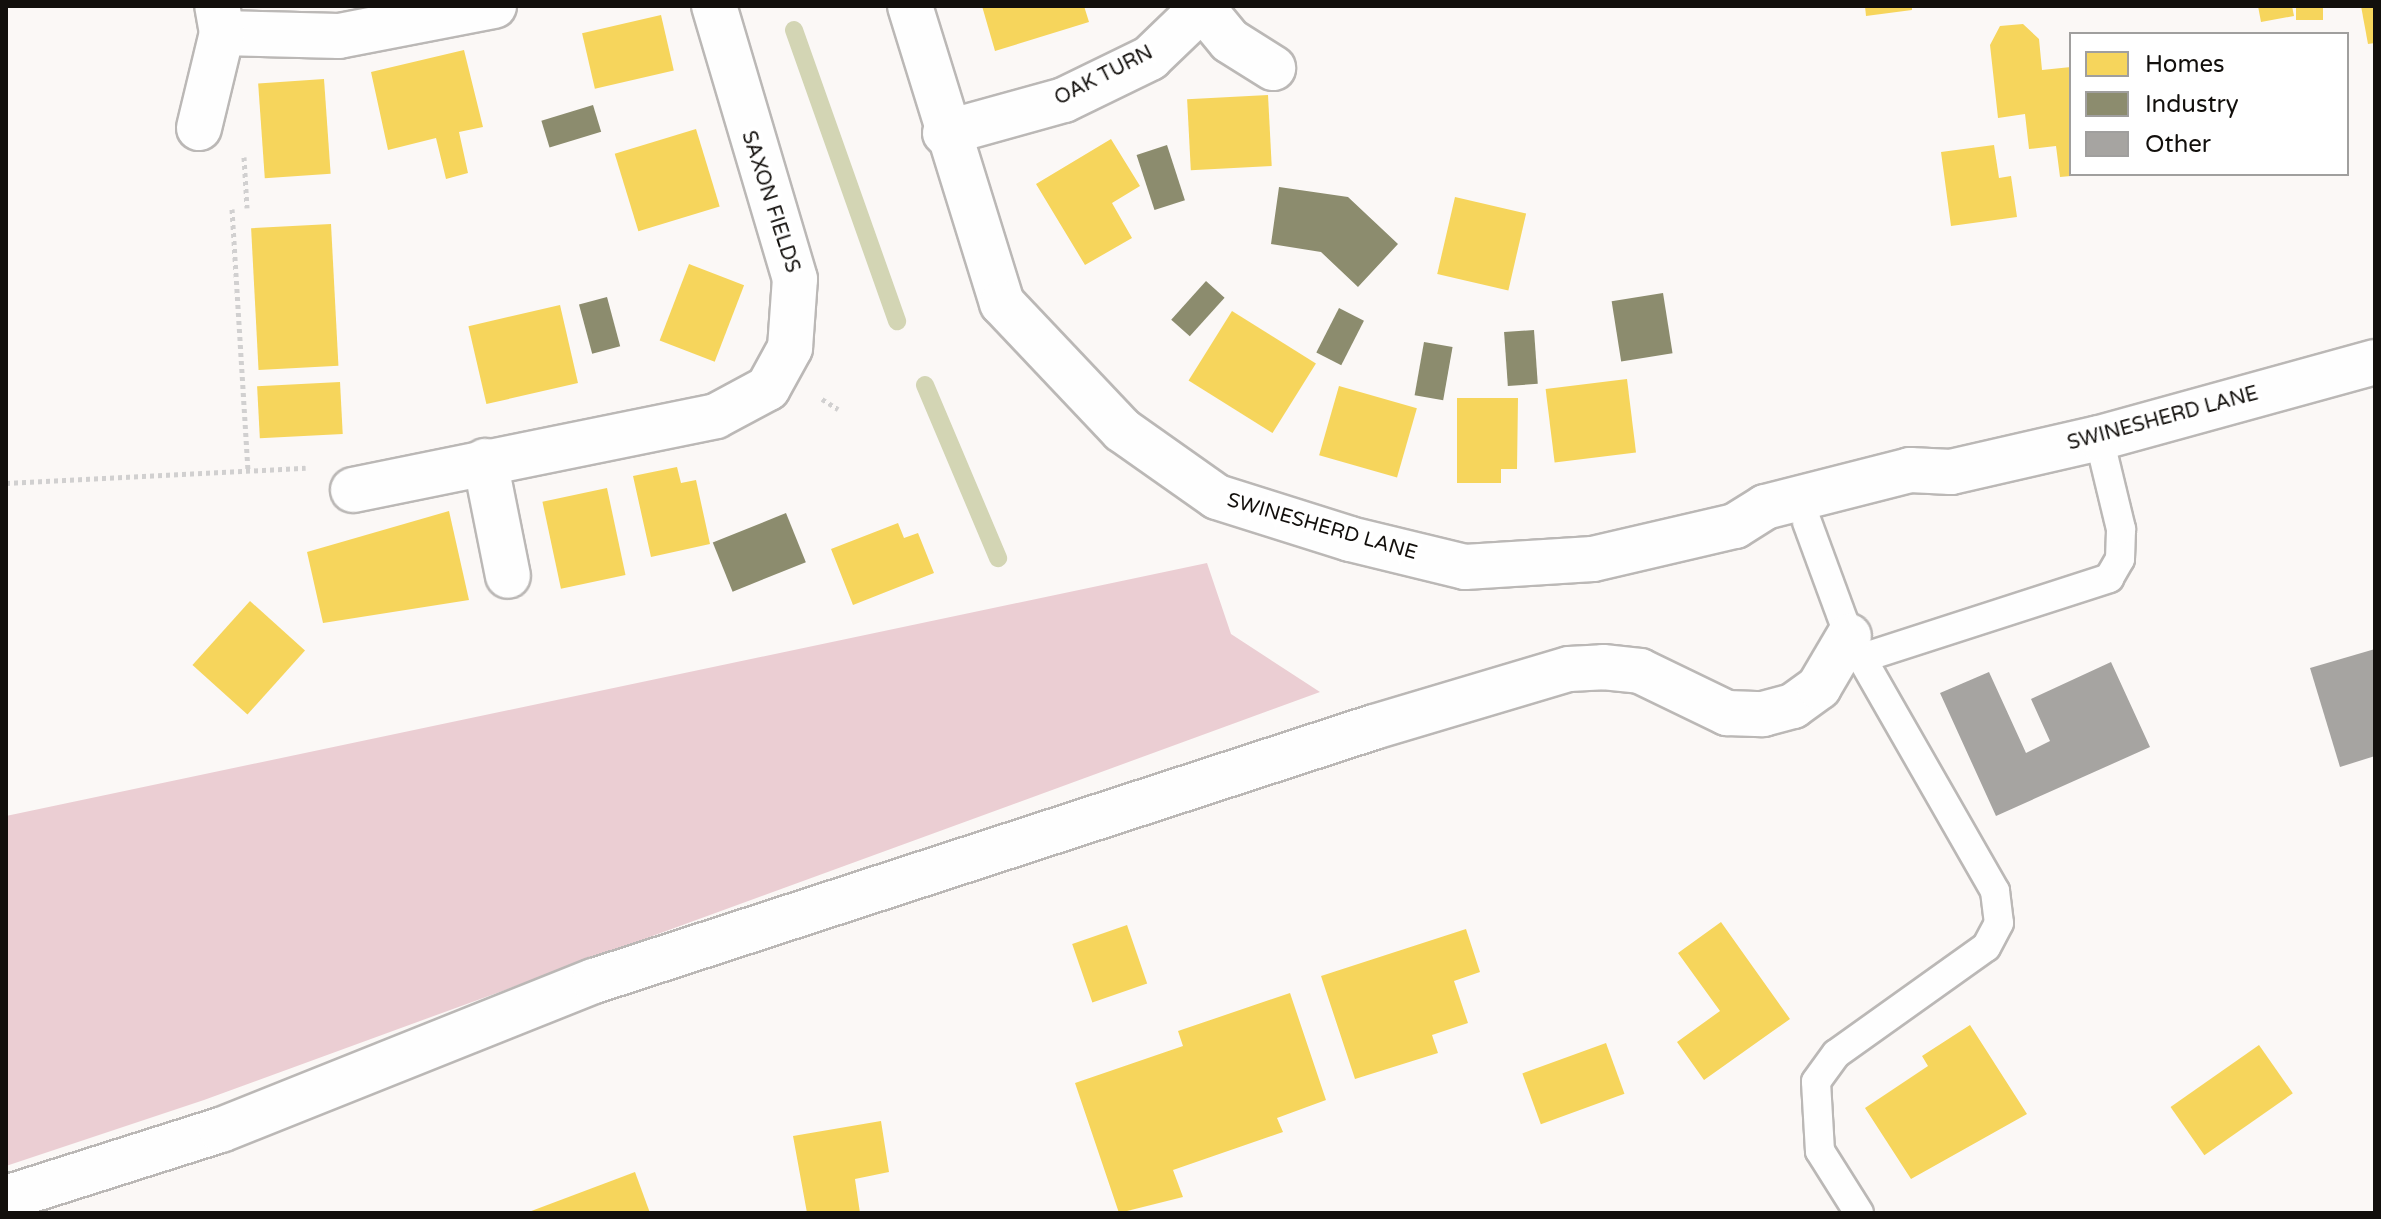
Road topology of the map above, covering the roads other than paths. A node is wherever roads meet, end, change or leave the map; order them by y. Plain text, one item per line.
1 (494, 6) edge
2 (714, 6) edge
3 (910, 6) edge
4 (1202, 7) edge
5 (219, 19) edge
6 (1273, 68) dead end
7 (199, 128) dead end
8 (945, 133) junction
9 (2375, 362) edge
10 (2099, 438) junction
11 (485, 461) junction
12 (1951, 472) junction
13 (337, 479) road end
14 (1807, 522) junction
15 (1735, 526) junction
16 (508, 576) dead end
17 (1856, 647) junction
18 (6, 1198) edge
19 (1859, 1213) edge

1 - 5 street
2 - 11 street, SAXON FIELDS
3 - 8 street, SWINESHERD LANE
4 - 6 street, OAK TURN
4 - 8 street, OAK TURN
5 - 7 street
8 - 15 street, SWINESHERD LANE
9 - 10 street, SWINESHERD LANE
10 - 12 street, SWINESHERD LANE
10 - 17 lane
11 - 13 street, SAXON FIELDS
11 - 16 street
12 - 14 street, SWINESHERD LANE
12 - 15 street, SWINESHERD LANE
14 - 15 street, SWINESHERD LANE
14 - 17 lane
17 - 18 street
17 - 19 lane

